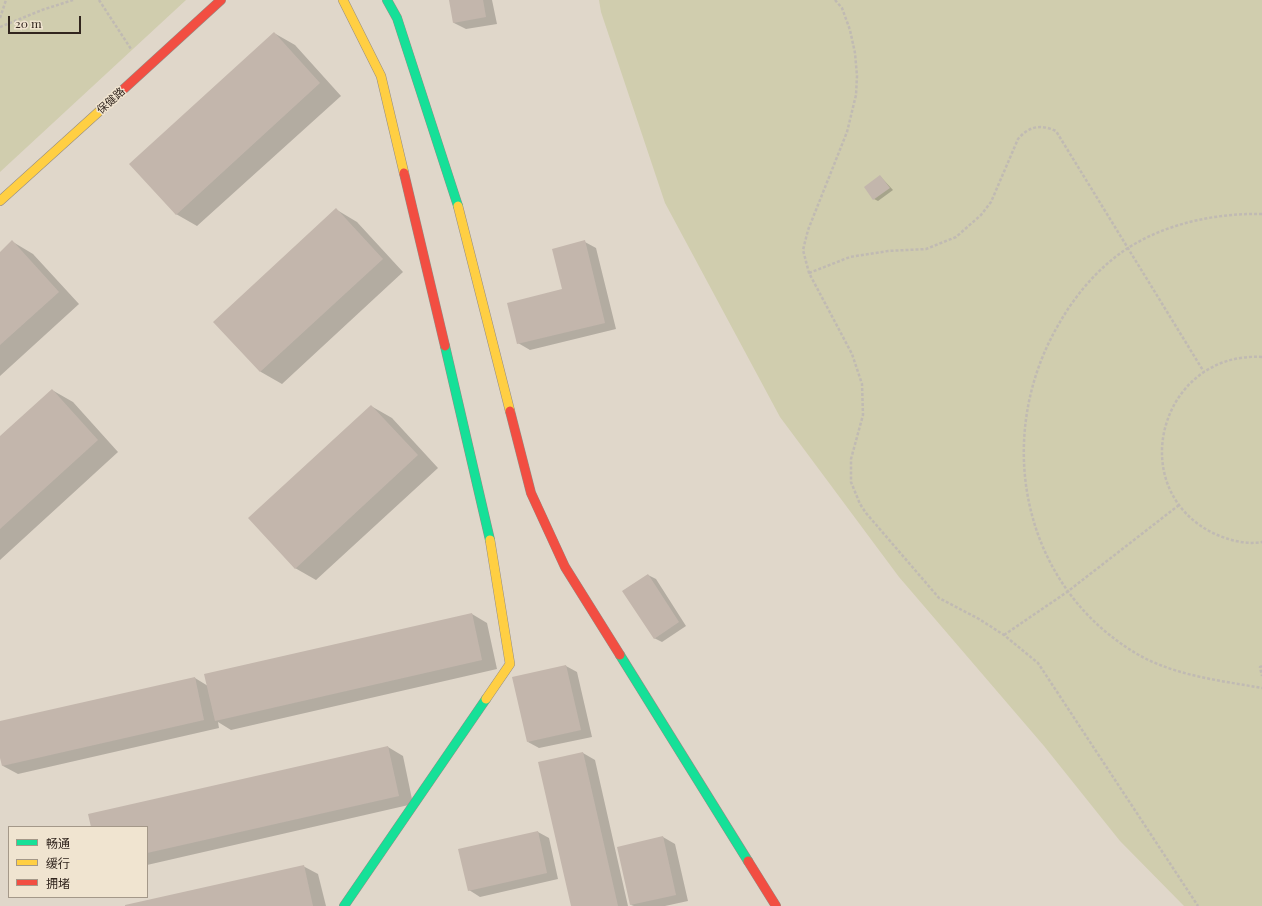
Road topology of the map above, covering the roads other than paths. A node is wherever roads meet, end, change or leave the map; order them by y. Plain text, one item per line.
1 (221, 0) edge
2 (343, 0) edge
3 (387, 0) edge
4 (0, 201) edge
5 (344, 906) edge
6 (776, 906) edge

1 - 4 street, 保健路
2 - 5 street
3 - 6 street

